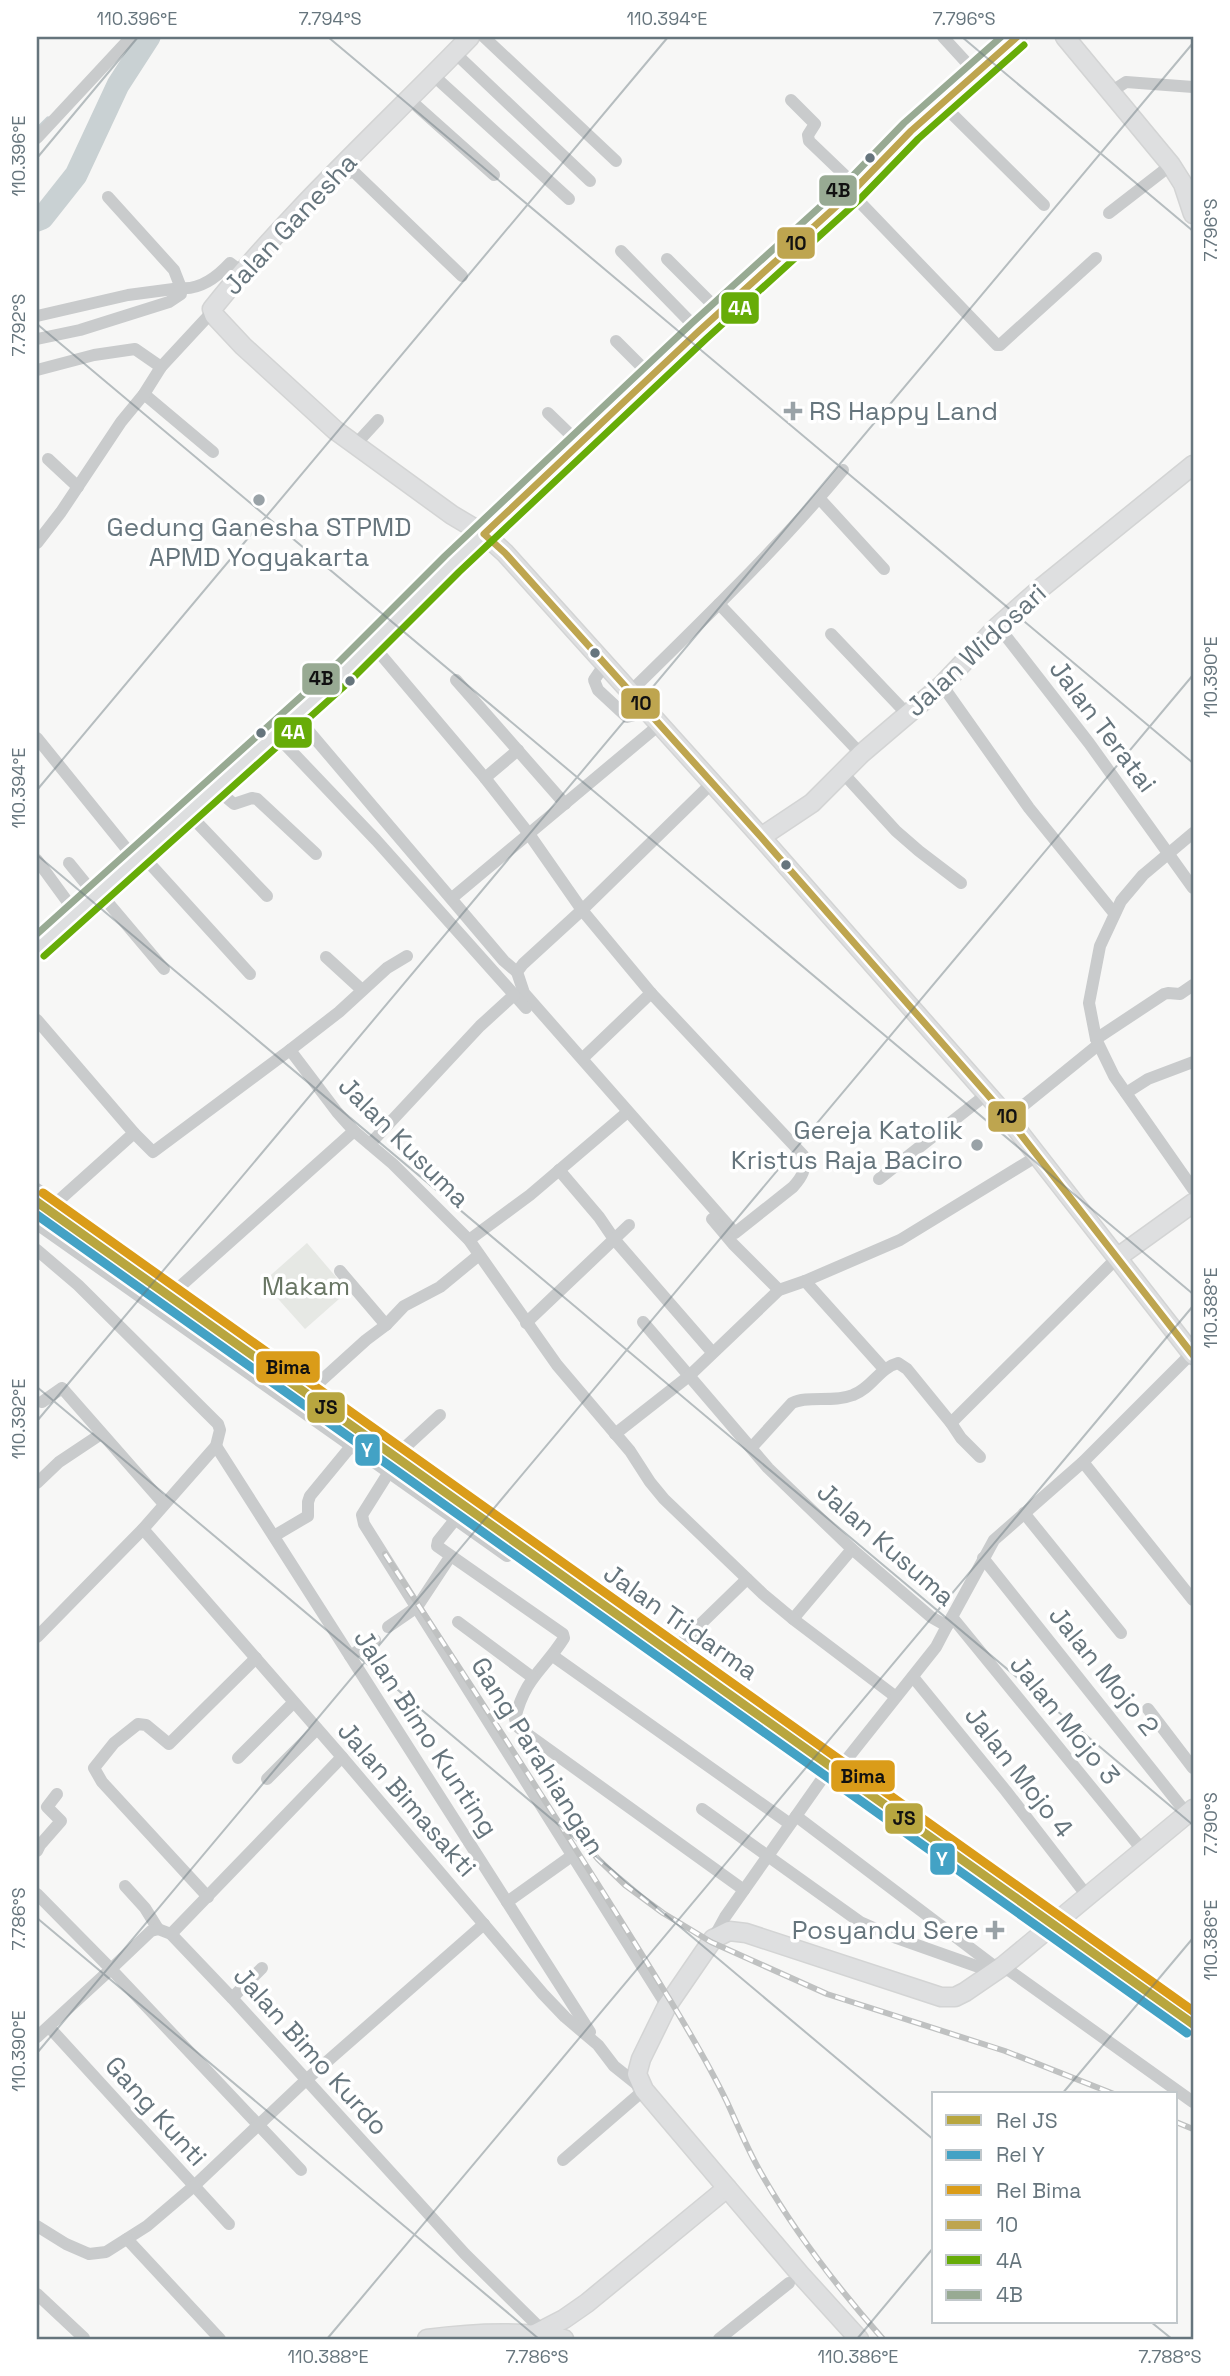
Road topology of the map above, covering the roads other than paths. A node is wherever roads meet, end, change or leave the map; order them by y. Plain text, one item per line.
1 (131, 37) edge
2 (470, 37) edge
3 (484, 37) edge
4 (943, 37) edge
5 (1017, 37) edge
6 (1065, 37) edge
7 (455, 53) junction
8 (977, 74) junction
9 (434, 76) junction
10 (1193, 87) edge
11 (1112, 91) junction
12 (410, 100) junction
13 (791, 100) dead end
14 (942, 104) junction
15 (39, 130) edge
16 (617, 161) dead end
17 (1171, 165) junction
18 (494, 174) dead end
19 (331, 177) junction
20 (590, 181) dead end
21 (854, 190) junction
22 (108, 197) dead end
23 (569, 199) dead end
24 (1044, 205) dead end
25 (1109, 213) dead end
26 (1193, 214) edge
27 (621, 251) dead end
28 (1096, 258) dead end
29 (667, 259) dead end
30 (242, 272) junction
31 (461, 276) dead end
32 (181, 288) junction
33 (212, 312) junction
34 (720, 312) junction
35 (37, 316) edge
36 (699, 331) junction
37 (37, 339) edge
38 (616, 341) dead end
39 (161, 367) junction
40 (37, 370) edge
41 (652, 377) junction
42 (144, 394) junction
43 (548, 412) dead end
44 (378, 420) dead end
45 (580, 444) junction
46 (355, 445) junction
47 (213, 452) dead end
48 (48, 459) dead end
49 (1193, 465) edge
50 (843, 470) dead end
51 (78, 487) junction
52 (819, 498) junction
53 (484, 534) junction
54 (37, 543) edge
55 (884, 569) dead end
56 (719, 604) junction
57 (998, 626) junction
58 (831, 634) dead end
59 (371, 643) junction
60 (605, 664) junction
61 (456, 680) dead end
62 (942, 685) junction
63 (630, 692) junction
64 (644, 709) junction
65 (295, 715) junction
66 (908, 715) junction
67 (659, 725) junction
68 (276, 735) junction
69 (37, 738) edge
70 (518, 750) junction
71 (861, 754) junction
72 (842, 772) junction
73 (485, 778) junction
74 (712, 783) junction
75 (215, 788) junction
76 (565, 804) junction
77 (187, 812) junction
78 (1193, 833) edge
79 (529, 834) junction
80 (761, 837) junction
81 (316, 854) dead end
82 (1170, 855) junction
83 (137, 856) junction
84 (37, 860) edge
85 (69, 863) dead end
86 (961, 883) dead end
87 (1193, 888) edge
88 (97, 893) junction
89 (267, 896) dead end
90 (452, 898) junction
91 (583, 910) junction
92 (75, 912) junction
93 (1115, 913) junction
94 (37, 948) edge
95 (407, 956) dead end
96 (326, 957) dead end
97 (164, 969) dead end
98 (517, 972) junction
99 (250, 974) dead end
100 (1193, 985) edge
101 (362, 990) junction
102 (652, 992) junction
103 (514, 995) junction
104 (37, 1020) edge
105 (1097, 1042) junction
106 (289, 1050) junction
107 (583, 1058) junction
108 (1193, 1062) edge
109 (1126, 1093) junction
110 (987, 1094) junction
111 (624, 1115) junction
112 (1008, 1118) junction
113 (354, 1131) junction
114 (134, 1133) junction
115 (370, 1144) junction
116 (1039, 1155) junction
117 (559, 1170) junction
118 (879, 1179) dead end
119 (37, 1189) edge
120 (1193, 1189) edge
121 (57, 1203) junction
122 (1193, 1203) edge
123 (37, 1224) edge
124 (629, 1225) dead end
125 (614, 1239) junction
126 (469, 1240) junction
127 (37, 1250) edge
128 (479, 1255) junction
129 (1118, 1257) junction
130 (340, 1270) dead end
131 (805, 1281) junction
132 (175, 1290) junction
133 (779, 1290) junction
134 (643, 1322) dead end
135 (526, 1323) junction
136 (386, 1325) junction
137 (712, 1352) junction
138 (1192, 1354) edge
139 (884, 1369) junction
140 (689, 1376) junction
141 (313, 1388) junction
142 (42, 1402) dead end
143 (440, 1415) dead end
144 (951, 1423) junction
145 (101, 1434) junction
146 (615, 1434) junction
147 (352, 1445) junction
148 (216, 1446) junction
149 (752, 1447) junction
150 (401, 1451) junction
151 (980, 1457) dead end
152 (1083, 1462) junction
153 (389, 1472) junction
154 (37, 1483) edge
155 (164, 1504) junction
156 (1024, 1513) junction
157 (454, 1521) junction
158 (143, 1529) junction
159 (274, 1536) junction
160 (852, 1549) junction
161 (508, 1556) dead end
162 (450, 1557) junction
163 (983, 1558) junction
164 (747, 1579) junction
165 (1193, 1600) edge
166 (417, 1607) junction
167 (793, 1619) junction
168 (458, 1622) dead end
169 (949, 1622) junction
170 (388, 1627) dead end
171 (1121, 1633) dead end
172 (37, 1637) edge
173 (374, 1640) dead end
174 (677, 1647) junction
175 (350, 1656) junction
176 (553, 1656) junction
177 (256, 1658) junction
178 (532, 1677) junction
179 (913, 1677) junction
180 (896, 1697) junction
181 (293, 1703) junction
182 (1148, 1710) dead end
183 (317, 1730) junction
184 (342, 1757) junction
185 (238, 1758) dead end
186 (843, 1765) junction
187 (1193, 1768) edge
188 (267, 1779) dead end
189 (821, 1779) dead end
190 (57, 1794) dead end
191 (702, 1809) dead end
192 (1190, 1812) edge
193 (793, 1820) junction
194 (38, 1846) edge
195 (1144, 1852) junction
196 (573, 1855) junction
197 (767, 1857) junction
198 (125, 1886) dead end
199 (744, 1890) junction
200 (37, 1894) edge
201 (208, 1897) junction
202 (1088, 1897) junction
203 (507, 1902) junction
204 (1062, 1919) junction
205 (484, 1924) junction
206 (164, 1932) junction
207 (713, 1940) junction
208 (262, 1968) dead end
209 (111, 1969) junction
210 (998, 1969) junction
211 (232, 1998) junction
212 (667, 2006) junction
213 (49, 2027) junction
214 (37, 2037) edge
215 (598, 2045) junction
216 (306, 2080) junction
217 (644, 2090) junction
218 (1193, 2102) edge
219 (258, 2124) junction
220 (563, 2160) dead end
221 (301, 2170) dead end
222 (194, 2186) junction
223 (727, 2188) junction
224 (229, 2224) dead end
225 (37, 2226) edge
226 (127, 2239) junction
227 (789, 2283) dead end
228 (37, 2294) edge
229 (537, 2333) junction
230 (84, 2338) edge
231 (220, 2339) edge
232 (427, 2339) edge
233 (564, 2339) edge
234 (719, 2339) edge
235 (859, 2339) edge

1 - 15 street
2 - 7 street, Jalan Ganesha
3 - 16 street
4 - 8 street
5 - 8 street
6 - 11 street
7 - 9 street, Jalan Ganesha
7 - 20 street
8 - 14 street
9 - 12 street, Jalan Ganesha
9 - 23 street
10 - 11 street
11 - 17 street
12 - 18 street
12 - 19 street, Jalan Ganesha
13 - 21 street
14 - 21 street
14 - 24 street
17 - 25 street
17 - 26 street
19 - 30 street, Jalan Ganesha
19 - 31 street
21 - 28 street
21 - 34 street
22 - 32 street
27 - 36 street
29 - 34 street
30 - 32 street
30 - 33 street, Jalan Ganesha
32 - 35 street
32 - 37 street
33 - 39 street
33 - 46 street, Jalan Ganesha
34 - 36 street
36 - 41 street
38 - 41 street
39 - 40 street
39 - 42 street
41 - 45 street
42 - 47 street
42 - 51 street
43 - 45 street
44 - 46 street
45 - 53 street
46 - 53 street, Jalan Ganesha
48 - 51 street
49 - 57 street, Jalan Widosari
50 - 52 street
51 - 54 street
52 - 55 street
52 - 56 street
53 - 59 street
53 - 60 street, Jalan Ganesha
56 - 63 street
56 - 71 street
57 - 62 street, Jalan Widosari
57 - 82 street, Jalan Teratai
58 - 66 street
59 - 65 street
59 - 73 street
60 - 63 street, Jalan Ganesha
60 - 64 street
61 - 70 street
62 - 66 street, Jalan Widosari
62 - 93 street
63 - 64 street, Jalan Ganesha
64 - 67 street, Jalan Ganesha
65 - 68 street
65 - 90 street
66 - 71 street, Jalan Widosari
67 - 74 street, Jalan Ganesha
67 - 76 street
68 - 75 street
68 - 103 street
69 - 83 street
70 - 73 street
70 - 76 street
71 - 72 street, Jalan Widosari
72 - 80 street, Jalan Widosari
72 - 86 street
73 - 79 street
74 - 80 street, Jalan Ganesha
74 - 91 street
75 - 77 street
75 - 81 street
76 - 79 street
77 - 83 street
77 - 89 street
78 - 82 street
79 - 90 street
79 - 91 street
80 - 110 street, Jalan Ganesha
82 - 87 street, Jalan Teratai
82 - 93 street
83 - 88 street
83 - 99 street
84 - 92 street
85 - 88 street
88 - 92 street
88 - 97 street
90 - 98 street
91 - 98 street
91 - 102 street
92 - 94 street
93 - 105 street
95 - 101 street
96 - 101 street
98 - 107 street
100 - 105 street
101 - 106 street
102 - 107 street
102 - 107 street
103 - 111 street
103 - 115 street
104 - 114 street
105 - 109 street
105 - 112 street
106 - 113 street, Jalan Kusuma
106 - 114 street
108 - 109 street
109 - 120 street
110 - 112 street, Jalan Ganesha
110 - 118 street
111 - 117 street
111 - 133 street
112 - 116 street, Jalan Ganesha
113 - 115 street, Jalan Kusuma
113 - 132 street
114 - 121 street
115 - 126 street, Jalan Kusuma
116 - 129 street, Jalan Ganesha
116 - 131 street
117 - 125 street
117 - 126 street
119 - 121 street, Jalan Tridarma
121 - 132 street, Jalan Tridarma
122 - 129 street
123 - 147 street
124 - 125 street
125 - 135 street
125 - 137 street
126 - 128 street, Jalan Kusuma
127 - 148 street
128 - 135 street, Jalan Kusuma
128 - 136 street
129 - 138 street, Jalan Ganesha
129 - 144 street
130 - 136 street
131 - 133 street
131 - 139 street
132 - 141 street, Jalan Tridarma
133 - 137 street
134 - 140 street, Jalan Kusuma
135 - 146 street, Jalan Kusuma
136 - 141 street
137 - 140 street
138 - 152 street, Jalan Kusuma
139 - 144 street
139 - 149 street
140 - 146 street
140 - 149 street, Jalan Kusuma
141 - 150 street, Jalan Tridarma
142 - 145 street
143 - 150 street
144 - 151 street
145 - 154 street
145 - 155 street
146 - 164 street, Jalan Kusuma
147 - 153 street
147 - 159 street
148 - 155 street
148 - 159 street, Jalan Bimo Kunting
149 - 160 street, Jalan Kusuma
150 - 174 street, Jalan Tridarma
152 - 156 street, Jalan Kusuma
152 - 165 street
153 - 157 street
153 - 166 street, Gang Parahiangan
155 - 158 street
156 - 163 street, Jalan Kusuma
156 - 171 street
157 - 161 street
157 - 162 street
158 - 172 street
158 - 177 street, Jalan Bimasakti
159 - 175 street, Jalan Bimo Kunting
160 - 167 street
160 - 169 street, Jalan Kusuma
162 - 166 street
162 - 176 street
163 - 169 street, Jalan Kusuma
163 - 192 street, Jalan Mojo 2
164 - 167 street, Jalan Kusuma
164 - 174 street
166 - 170 street
166 - 196 street, Gang Parahiangan
167 - 180 street, Jalan Kusuma
168 - 178 street
169 - 179 street
169 - 195 street, Jalan Mojo 3
173 - 175 street
174 - 186 street, Jalan Tridarma
175 - 203 street, Jalan Bimo Kunting
176 - 178 street
176 - 193 street
177 - 181 street, Jalan Bimasakti
177 - 201 street
178 - 199 street
179 - 180 street
179 - 202 street, Jalan Mojo 4
180 - 186 street
181 - 183 street, Jalan Bimasakti
181 - 185 street
182 - 187 street
183 - 184 street, Jalan Bimasakti
183 - 188 street
184 - 201 street
184 - 205 street, Jalan Bimasakti
186 - 204 street, Jalan Tridarma
189 - 193 street
190 - 194 street
191 - 197 street
192 - 195 street
193 - 197 street
193 - 210 street
195 - 202 street
196 - 203 street
196 - 212 street, Gang Parahiangan
197 - 199 street
197 - 210 street
198 - 206 street, Jalan Bimo Kurdo
199 - 207 street
200 - 209 street
201 - 206 street
202 - 204 street
203 - 215 street, Jalan Bimo Kunting
204 - 210 street
205 - 215 street, Jalan Bimasakti
205 - 216 street
206 - 209 street
206 - 211 street, Jalan Bimo Kurdo
207 - 210 street
207 - 212 street
208 - 211 street
209 - 213 street
209 - 219 street
210 - 218 street
211 - 216 street, Jalan Bimo Kurdo
212 - 217 street
213 - 214 street
213 - 222 street, Gang Kunti
215 - 217 street, Jalan Bimasakti
216 - 219 street
216 - 229 street, Jalan Bimo Kurdo
217 - 220 street
217 - 223 street
219 - 221 street
219 - 222 street
222 - 224 street, Gang Kunti
222 - 226 street
223 - 229 street
223 - 235 street
225 - 226 street
226 - 231 street
227 - 234 street
228 - 230 street
229 - 232 street
229 - 233 street

